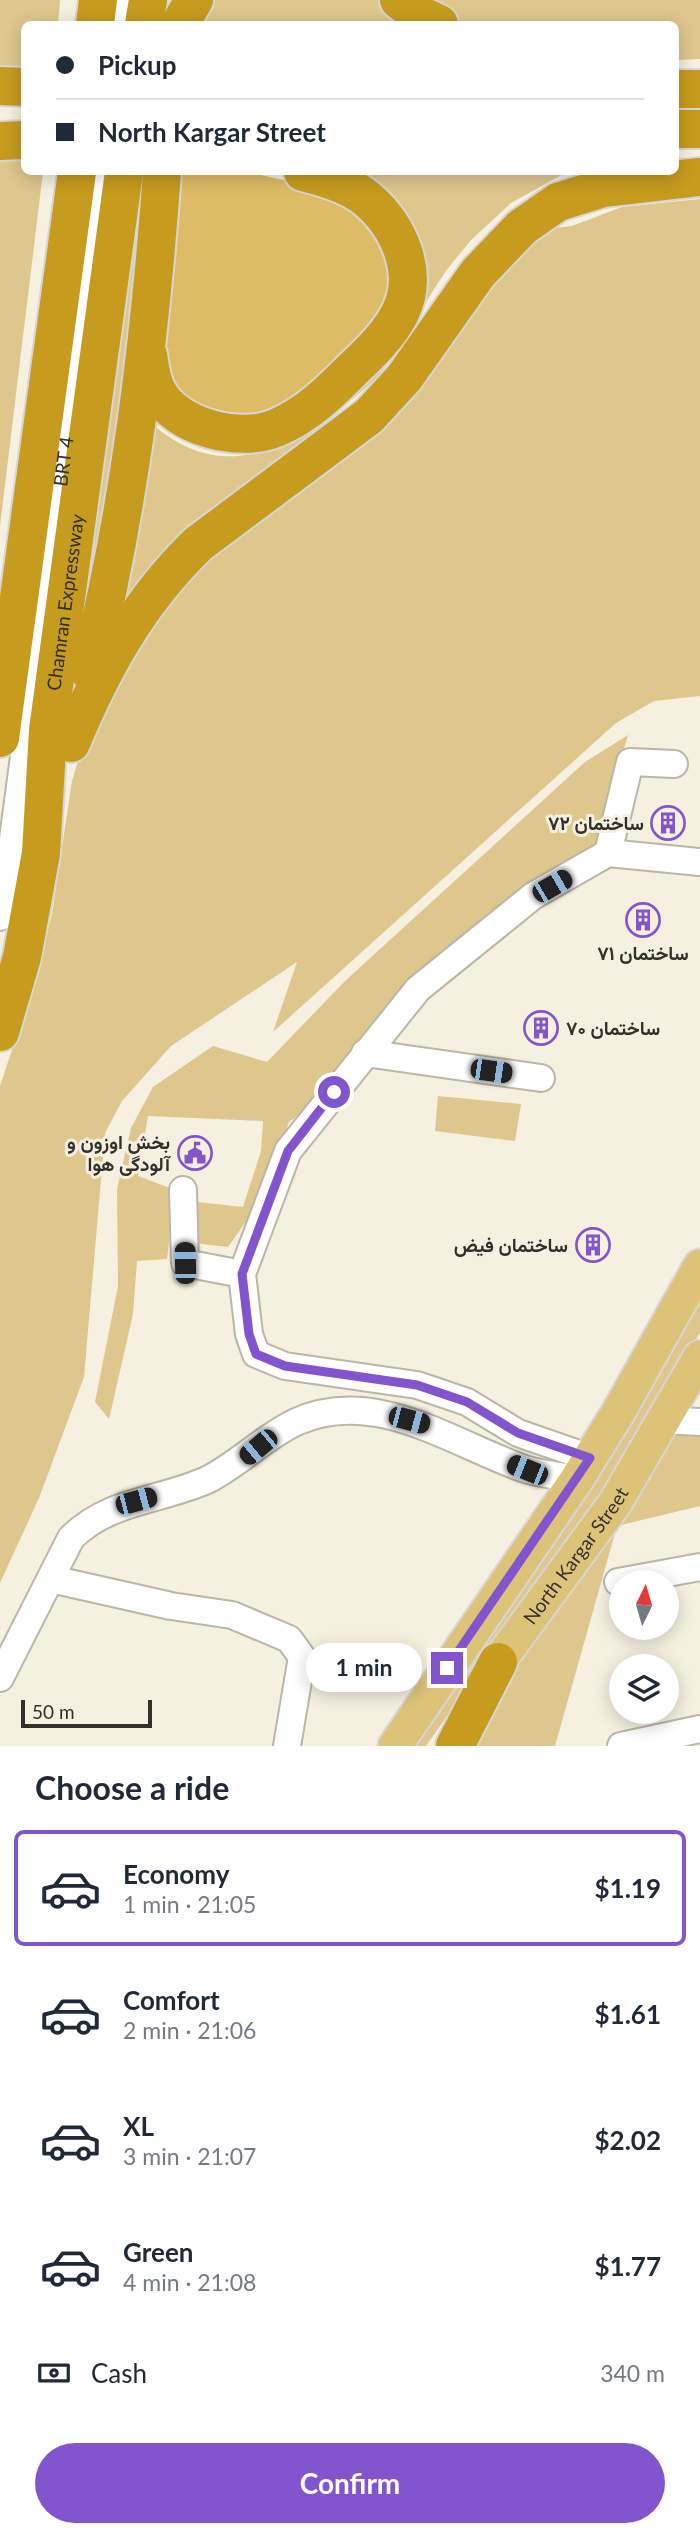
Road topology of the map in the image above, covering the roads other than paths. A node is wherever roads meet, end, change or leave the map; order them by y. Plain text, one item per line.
1 (72, 0) edge
2 (98, 0) edge
3 (114, 0) edge
4 (124, 0) edge
5 (148, 0) edge
6 (175, 0) edge
7 (194, 0) edge
8 (399, 0) edge
9 (69, 21) edge
10 (95, 21) edge
11 (111, 21) edge
12 (121, 21) edge
13 (144, 21) edge
14 (173, 21) edge
15 (182, 21) edge
16 (434, 21) edge
17 (0, 86) edge
18 (21, 86) edge
19 (700, 129) edge
20 (679, 130) edge
21 (21, 140) edge
22 (0, 141) edge
23 (52, 175) edge
24 (77, 175) edge
25 (92, 175) edge
26 (102, 175) edge
27 (124, 175) edge
28 (162, 175) edge
29 (311, 175) edge
30 (700, 177) edge
31 (147, 348) junction
32 (0, 598) edge
33 (0, 738) edge
34 (71, 743) junction
35 (674, 764) dead end
36 (0, 818) edge
37 (41, 853) junction
38 (608, 853) junction
39 (700, 862) edge
40 (0, 916) edge
41 (0, 1032) edge
42 (365, 1053) junction
43 (541, 1078) dead end
44 (183, 1189) dead end
45 (700, 1266) edge
46 (242, 1274) junction
47 (700, 1357) edge
48 (700, 1381) edge
49 (663, 1420) junction
50 (700, 1422) edge
51 (583, 1468) junction
52 (700, 1567) edge
53 (679, 1571) edge
54 (51, 1579) junction
55 (498, 1662) junction
56 (0, 1678) edge
57 (700, 1729) edge
58 (286, 1746) edge
59 (395, 1746) edge
60 (438, 1746) edge
61 (455, 1746) edge
62 (621, 1746) edge

1 - 9 highway
2 - 10 highway
3 - 11 street
4 - 12 street
5 - 13 highway
6 - 14 highway
7 - 15 highway
8 - 16 highway
17 - 18 highway
19 - 20 highway
21 - 22 highway
23 - 32 highway
24 - 33 highway
25 - 36 street, BRT 4
26 - 40 street, BRT 4
27 - 37 highway, Chamran Expressway
28 - 31 highway
29 - 31 highway
30 - 34 highway
31 - 34 highway
34 - 37 highway
35 - 38 street
37 - 41 highway, Chamran Expressway
38 - 39 street
38 - 42 street
42 - 43 street
42 - 46 street
44 - 46 street
45 - 51 main road
46 - 51 street
47 - 49 main road, North Kargar Street
48 - 49 main road
49 - 50 street
49 - 55 main road, North Kargar Street
51 - 54 street
51 - 59 main road
52 - 53 street
54 - 56 street
54 - 58 street
55 - 60 main road, North Kargar Street
55 - 61 highway
57 - 62 street

